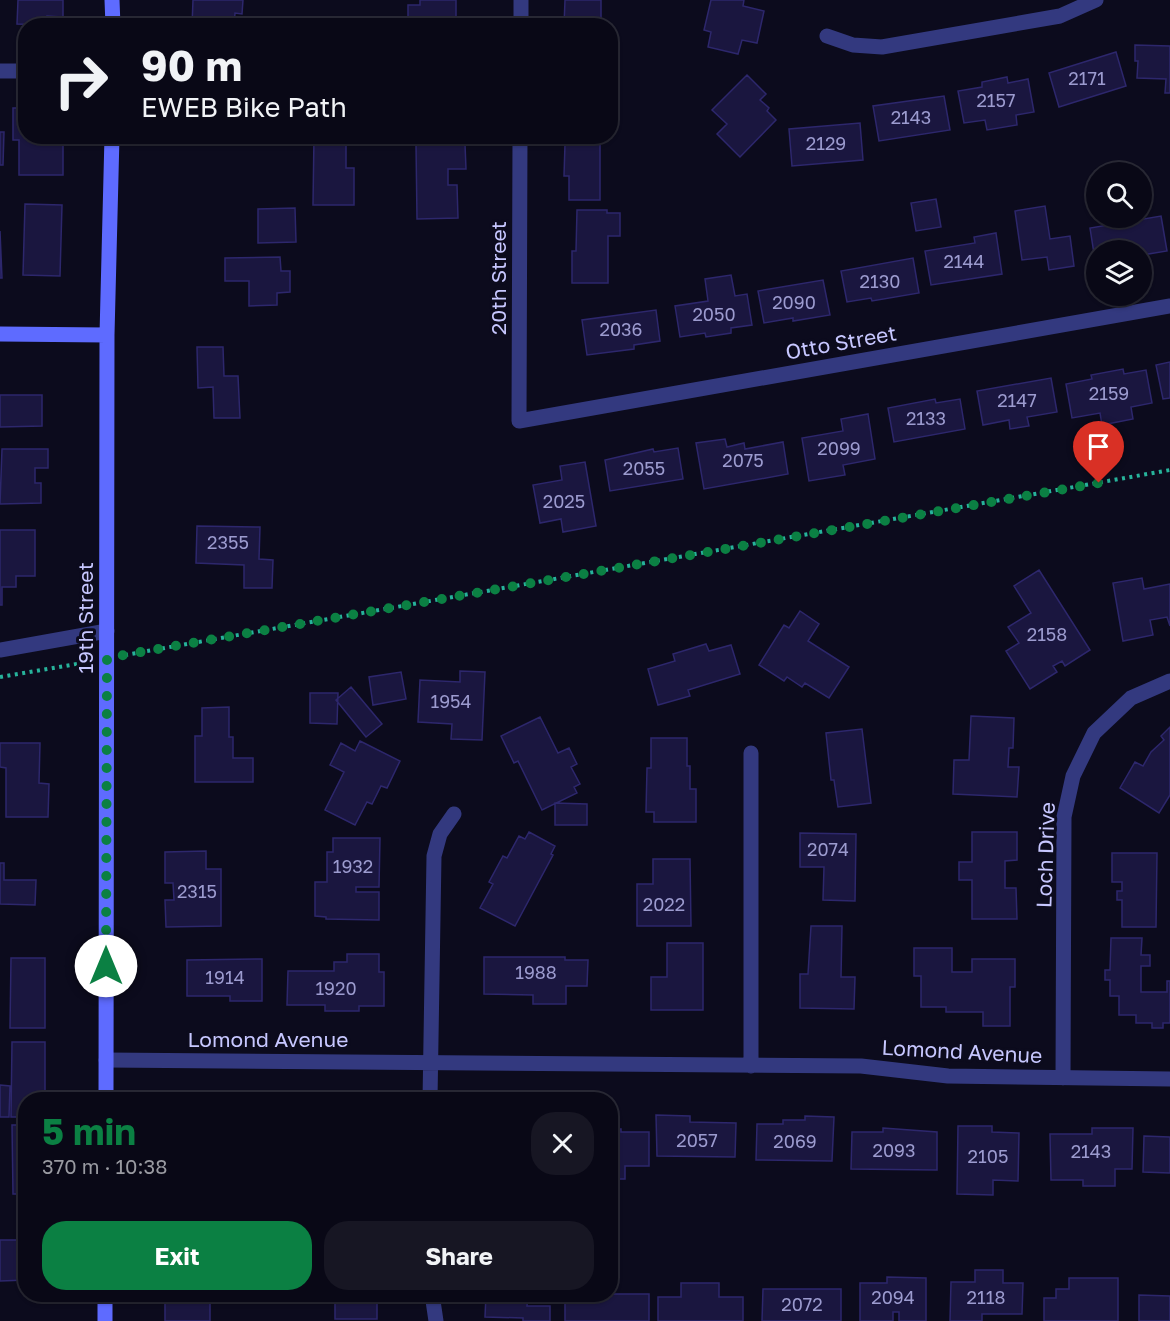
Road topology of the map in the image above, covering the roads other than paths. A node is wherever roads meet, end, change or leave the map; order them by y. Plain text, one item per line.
1 (112, 0) edge
2 (521, 0) edge
3 (1096, 0) edge
4 (113, 18) edge
5 (521, 18) edge
6 (827, 36) dead end
7 (0, 71) edge
8 (18, 71) edge
9 (112, 144) edge
10 (520, 144) edge
11 (1170, 306) edge
12 (0, 334) edge
13 (107, 334) junction
14 (519, 421) joint
15 (107, 631) junction
16 (0, 650) edge
17 (1170, 681) edge
18 (751, 753) dead end
19 (454, 814) dead end
20 (106, 1060) junction
21 (430, 1062) junction
22 (751, 1066) junction
23 (1063, 1078) junction
24 (1170, 1079) edge
25 (106, 1092) edge
26 (430, 1092) edge
27 (105, 1302) edge
28 (433, 1302) edge
29 (105, 1321) edge
30 (436, 1321) edge

1 - 4 street
2 - 5 street
3 - 6 street
7 - 8 street
9 - 13 street, 19th Street
10 - 14 street, 20th Street
11 - 14 street, Otto Street
12 - 13 street
13 - 15 street, 19th Street
15 - 16 street
15 - 20 street, 19th Street
17 - 23 street, Loch Drive
18 - 22 street
19 - 21 street
20 - 21 street, Lomond Avenue
20 - 25 street, 19th Street
21 - 22 street, Lomond Avenue
21 - 26 street
22 - 23 street, Lomond Avenue
23 - 24 street, Lomond Avenue
27 - 29 street
28 - 30 street

